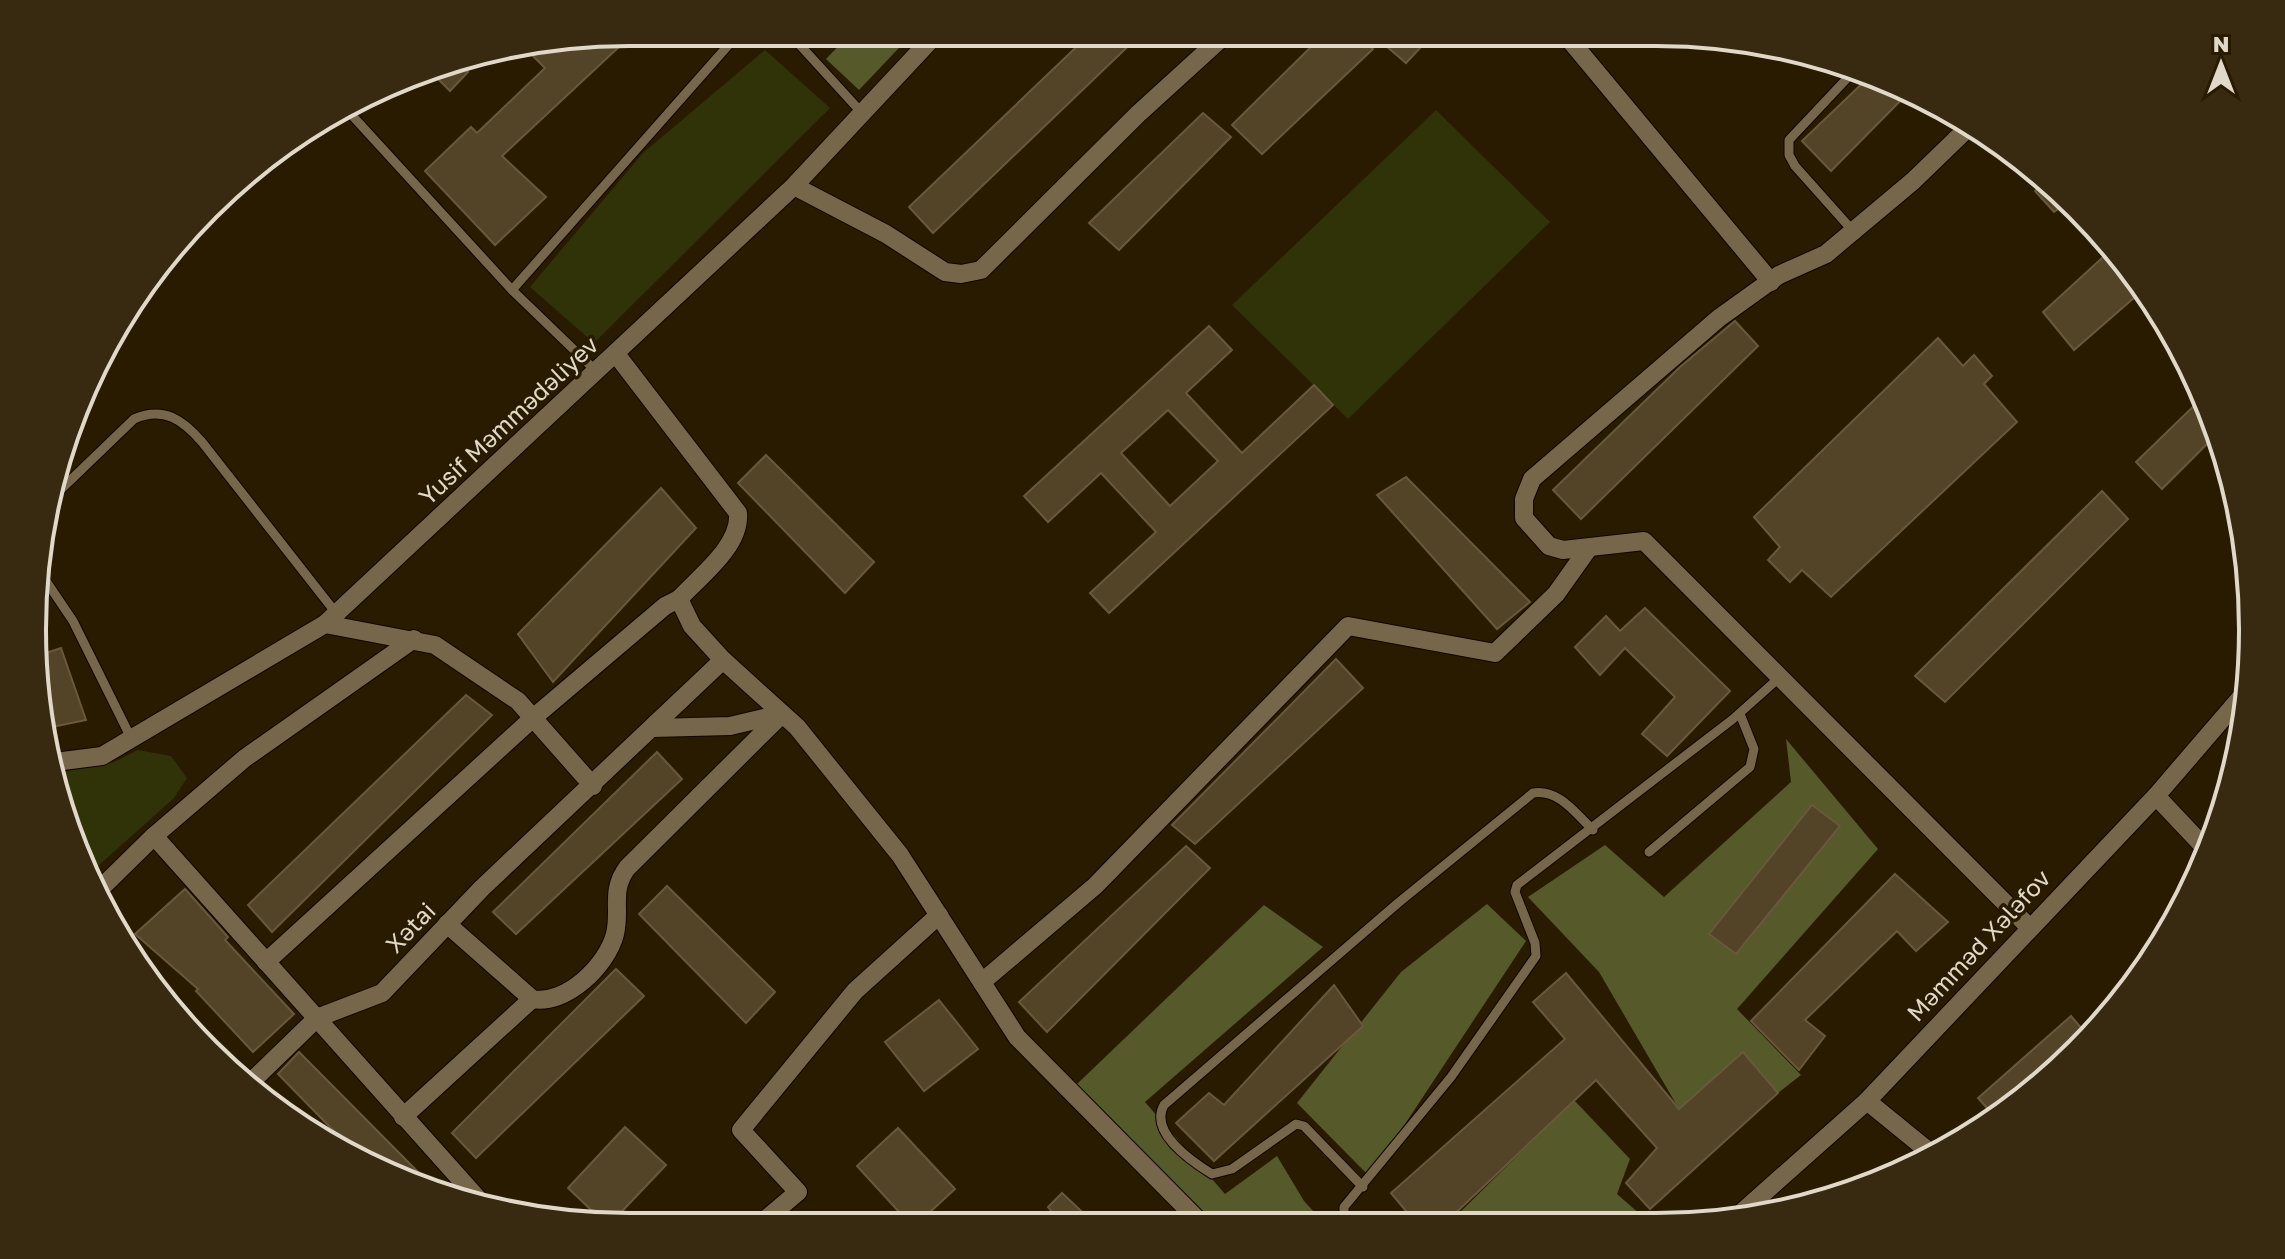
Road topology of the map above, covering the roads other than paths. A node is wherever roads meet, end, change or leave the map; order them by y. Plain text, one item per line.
1 (728, 46) edge
2 (801, 46) edge
3 (925, 46) edge
4 (1213, 46) edge
5 (1575, 46) edge
6 (1847, 78) edge
7 (862, 113) junction
8 (353, 116) edge
9 (1962, 133) edge
10 (794, 186) junction
11 (1853, 231) junction
12 (1771, 282) junction
13 (512, 290) junction
14 (616, 354) junction
15 (598, 372) junction
16 (64, 486) edge
17 (1588, 549) junction
18 (48, 584) edge
19 (679, 599) junction
20 (330, 618) junction
21 (414, 639) junction
22 (723, 660) junction
23 (1780, 677) junction
24 (2234, 705) edge
25 (782, 714) junction
26 (1740, 714) junction
27 (533, 718) junction
28 (653, 728) junction
29 (131, 738) junction
30 (61, 761) edge
31 (593, 786) junction
32 (2156, 796) junction
33 (1593, 830) junction
34 (154, 836) junction
35 (2199, 842) edge
36 (1649, 852) dead end
37 (104, 885) edge
38 (939, 915) junction
39 (447, 924) junction
40 (2029, 927) junction
41 (266, 962) junction
42 (982, 982) junction
43 (532, 999) junction
44 (317, 1018) junction
45 (256, 1077) edge
46 (1867, 1101) junction
47 (403, 1117) junction
48 (1924, 1148) edge
49 (1363, 1187) junction
50 (470, 1191) edge
51 (1750, 1205) edge
52 (773, 1213) edge
53 (1191, 1213) edge
54 (1344, 1213) edge

1 - 13 lane
2 - 7 lane
3 - 7 street, Yusif Məmmədəliyev
4 - 10 street
5 - 12 street
6 - 11 lane
7 - 10 street, Yusif Məmmədəliyev
8 - 13 lane
9 - 11 street
10 - 14 street, Yusif Məmmədəliyev
11 - 12 street
12 - 17 street
13 - 15 lane
14 - 15 street, Yusif Məmmədəliyev
14 - 19 street
15 - 20 street, Yusif Məmmədəliyev
16 - 20 lane
17 - 23 street
17 - 42 street
18 - 29 lane
19 - 22 street
19 - 27 street
20 - 21 street
20 - 29 street, Yusif Məmmədəliyev
21 - 27 street
21 - 34 street
22 - 25 street
22 - 28 street, Xətai
23 - 26 lane
23 - 40 street
24 - 32 street, Məmməd Xələfov
25 - 28 street
25 - 38 street
25 - 43 street
26 - 33 lane
26 - 36 lane
27 - 31 street
27 - 41 street
28 - 31 street, Xətai
29 - 30 street, Yusif Məmmədəliyev
31 - 39 street, Xətai
32 - 35 street
32 - 40 street, Məmməd Xələfov
33 - 49 lane
33 - 49 lane
34 - 37 street
34 - 41 street
38 - 42 street
38 - 52 street
39 - 43 street
39 - 44 street, Xətai
40 - 46 street, Məmməd Xələfov
41 - 44 street
42 - 53 street
43 - 47 street
44 - 45 street, Xətai
44 - 47 street
46 - 48 street
46 - 51 street, Məmməd Xələfov
47 - 50 street
49 - 54 lane

